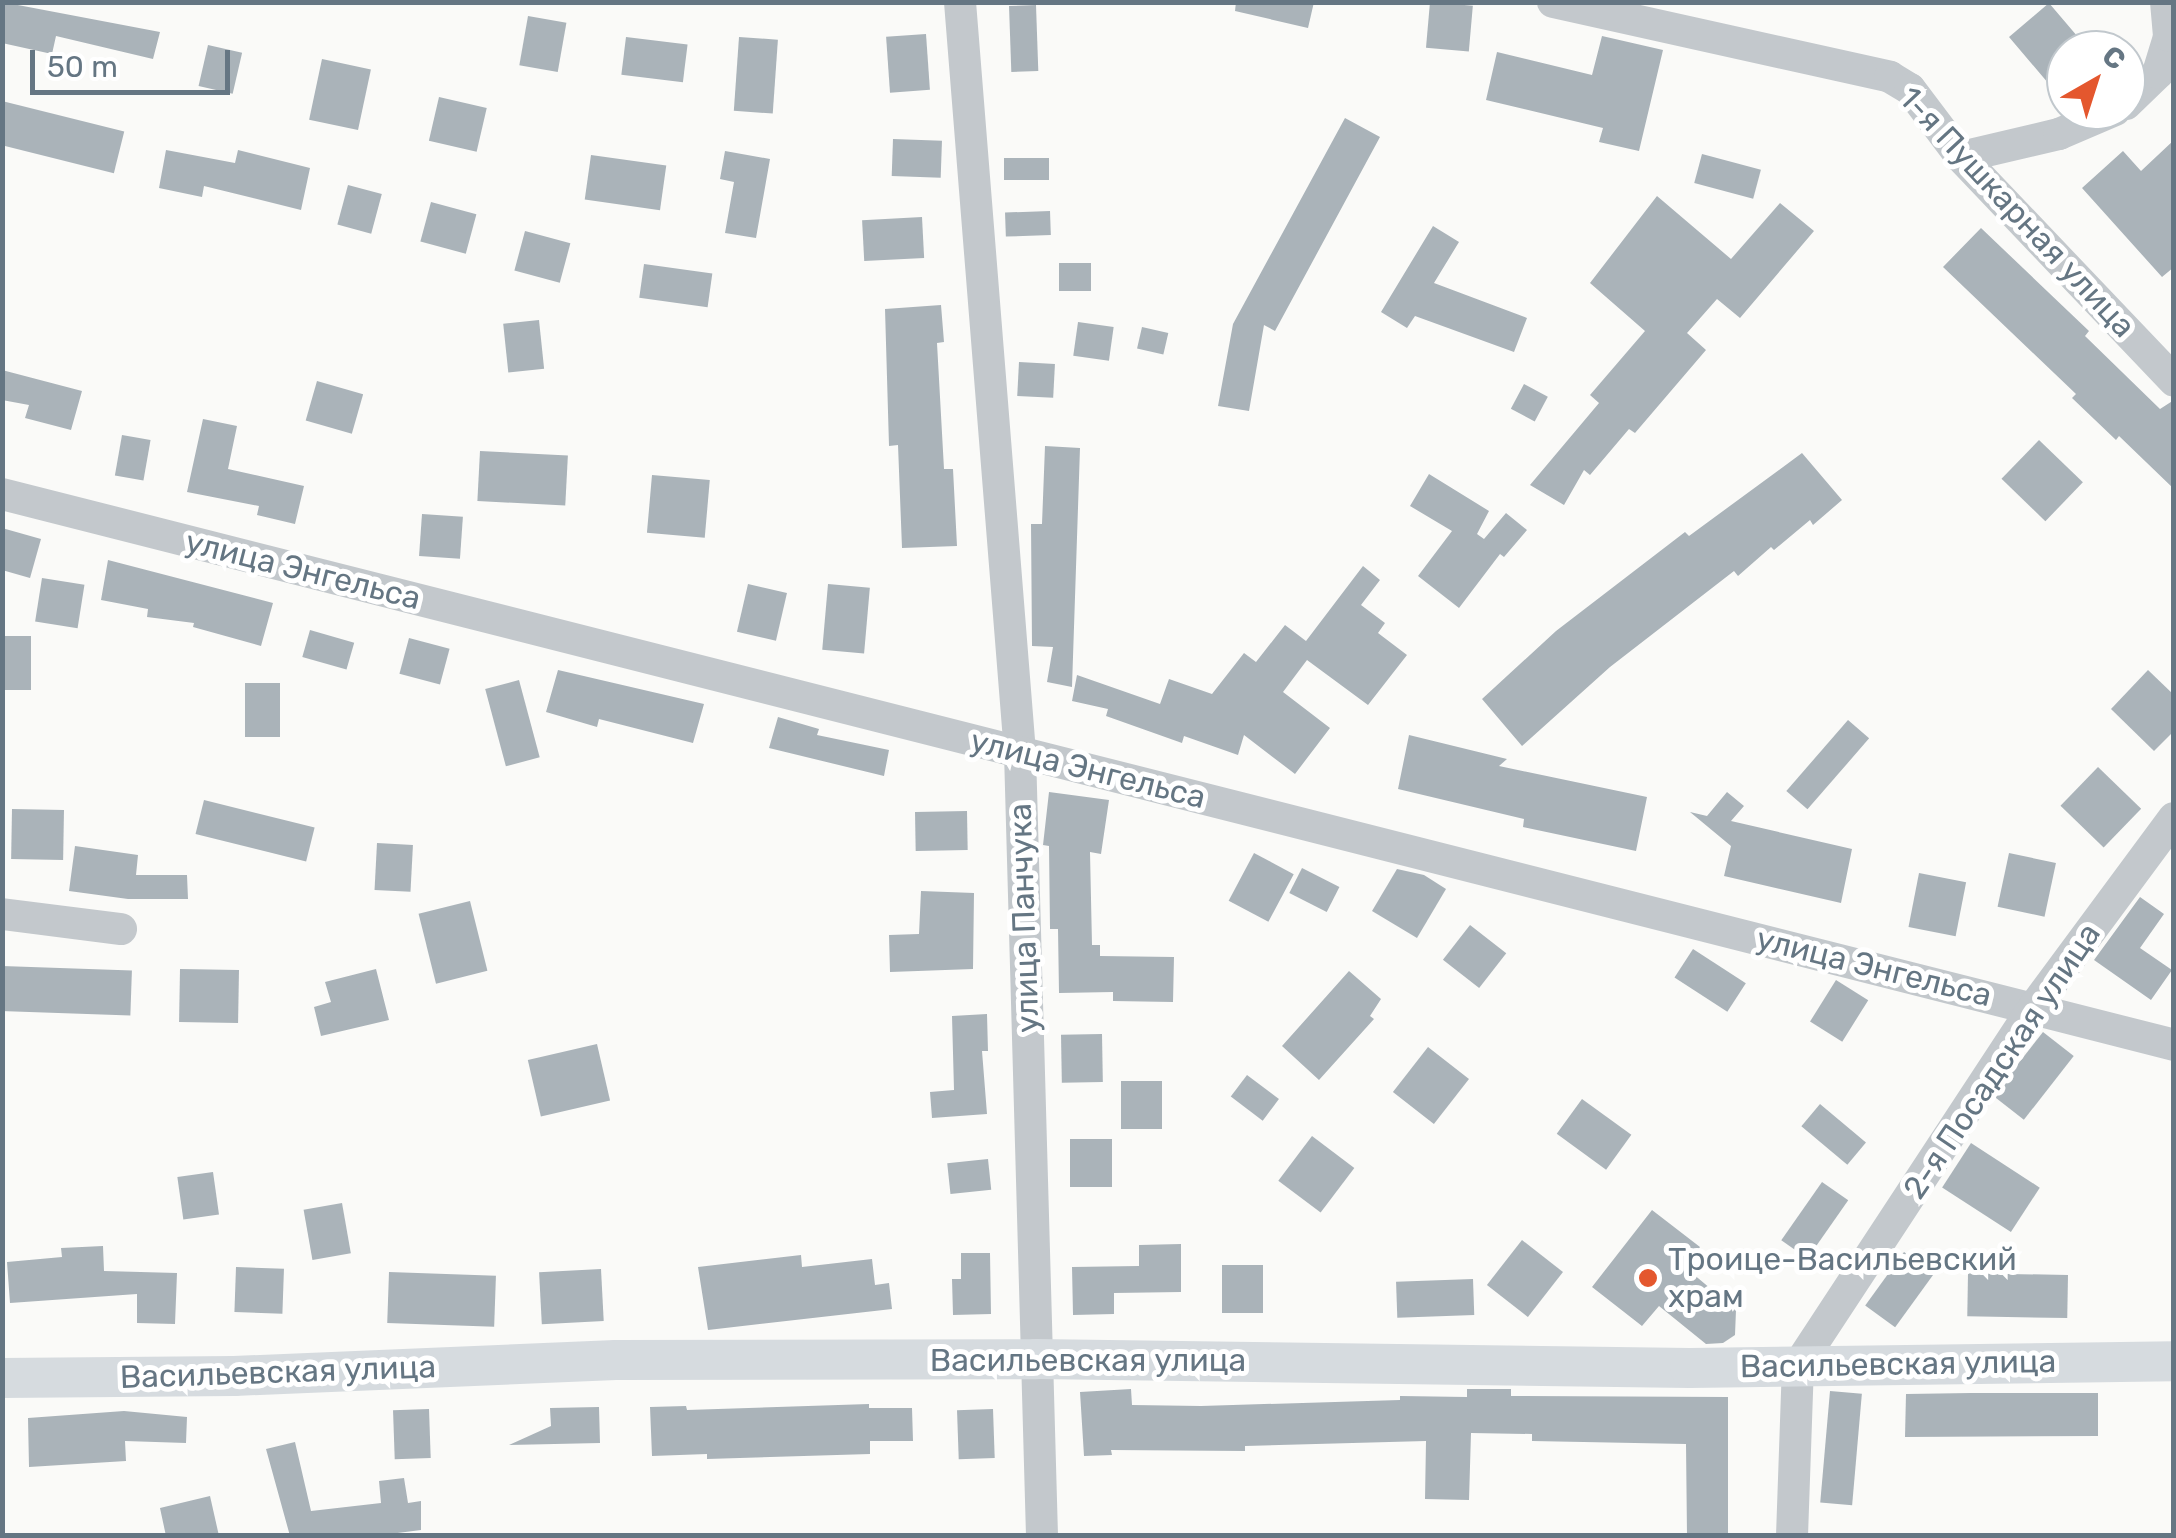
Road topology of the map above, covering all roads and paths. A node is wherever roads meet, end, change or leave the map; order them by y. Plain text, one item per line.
1 (960, 2) edge
2 (1553, 2) edge
3 (2166, 2) edge
4 (2146, 85) edge
5 (2068, 130) edge
6 (1961, 157) junction
7 (2174, 381) edge
8 (2, 494) edge
9 (1020, 752) junction
10 (2174, 818) edge
11 (2, 914) edge
12 (121, 929) dead end
13 (2034, 1007) junction
14 (2174, 1045) edge
15 (1036, 1359) junction
16 (2174, 1360) edge
17 (1798, 1366) junction
18 (2, 1378) edge
19 (1042, 1536) edge
20 (1792, 1536) edge

1 - 9 street, улица Панчука
2 - 6 street, 1-я Пушкарная улица
3 - 4 street
5 - 6 street
6 - 7 street, 1-я Пушкарная улица
8 - 9 street, улица Энгельса
9 - 13 street, улица Энгельса
9 - 15 street, улица Панчука
10 - 13 street, 2-я Посадская улица
11 - 12 street
13 - 14 street, улица Энгельса
13 - 17 street, 2-я Посадская улица
15 - 17 main road, Васильевская улица
15 - 18 main road, Васильевская улица
15 - 19 street, улица Панчука
16 - 17 main road, Васильевская улица
17 - 20 street

